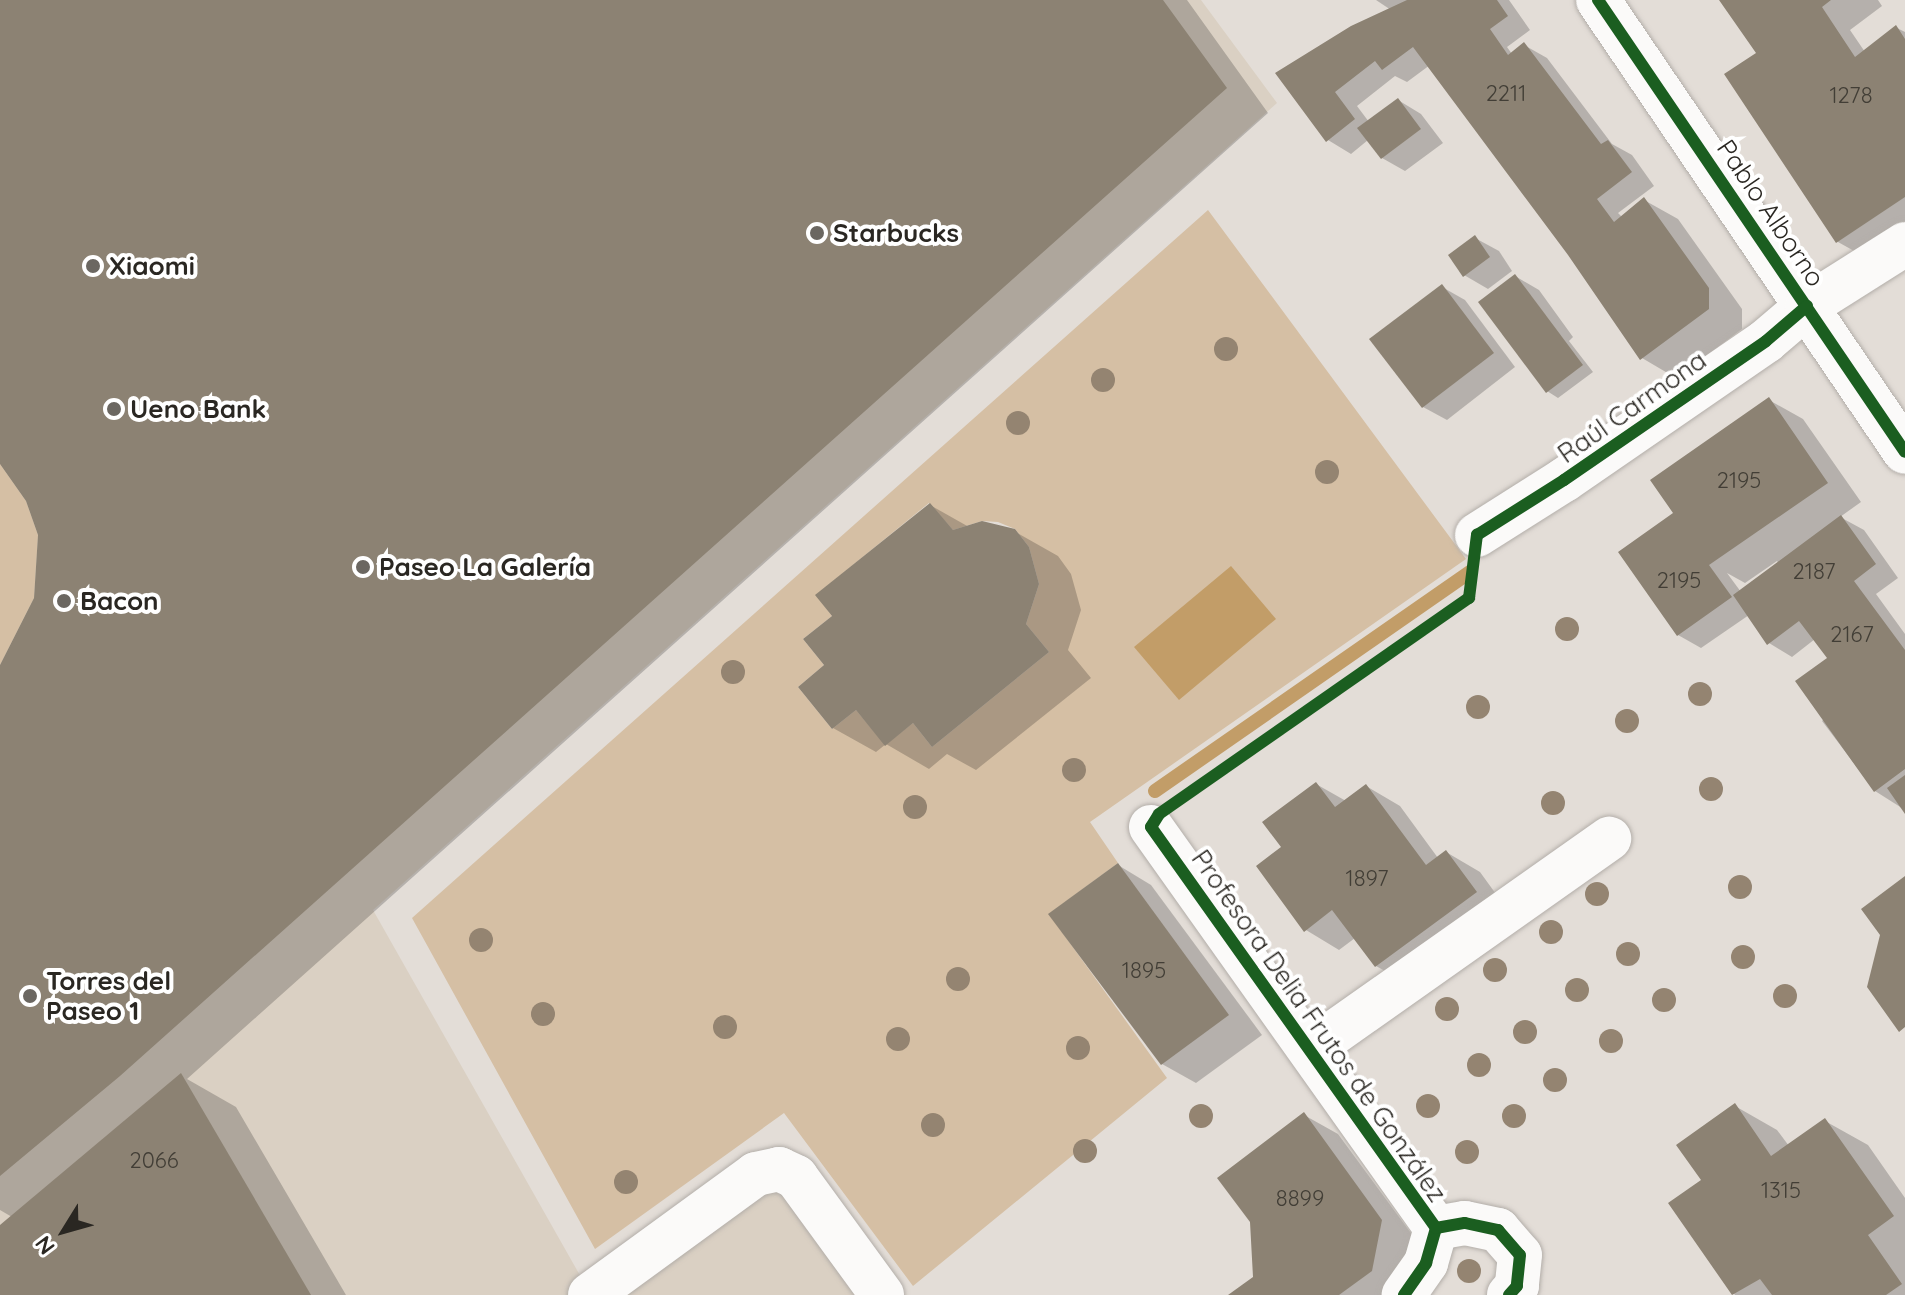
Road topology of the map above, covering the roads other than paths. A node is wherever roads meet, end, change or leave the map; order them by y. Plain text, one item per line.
1 (1598, 0) edge
2 (1905, 244) edge
3 (1807, 306) junction
4 (1905, 452) edge
5 (1477, 535) dead end
6 (1151, 827) dead end
7 (1609, 839) dead end
8 (1311, 1049) junction
9 (1436, 1228) junction
10 (590, 1295) edge
11 (882, 1295) edge
12 (1404, 1295) edge
13 (1509, 1295) edge

1 - 3 street, Pablo Alborno
2 - 3 street, Raúl Carmona
3 - 4 street, Pablo Alborno
3 - 5 street, Raúl Carmona
6 - 8 street, Profesora Delia Frutos de González
7 - 8 street
8 - 9 street, Profesora Delia Frutos de González
9 - 12 street, Profesora Delia Frutos de González
9 - 13 street
10 - 11 street

